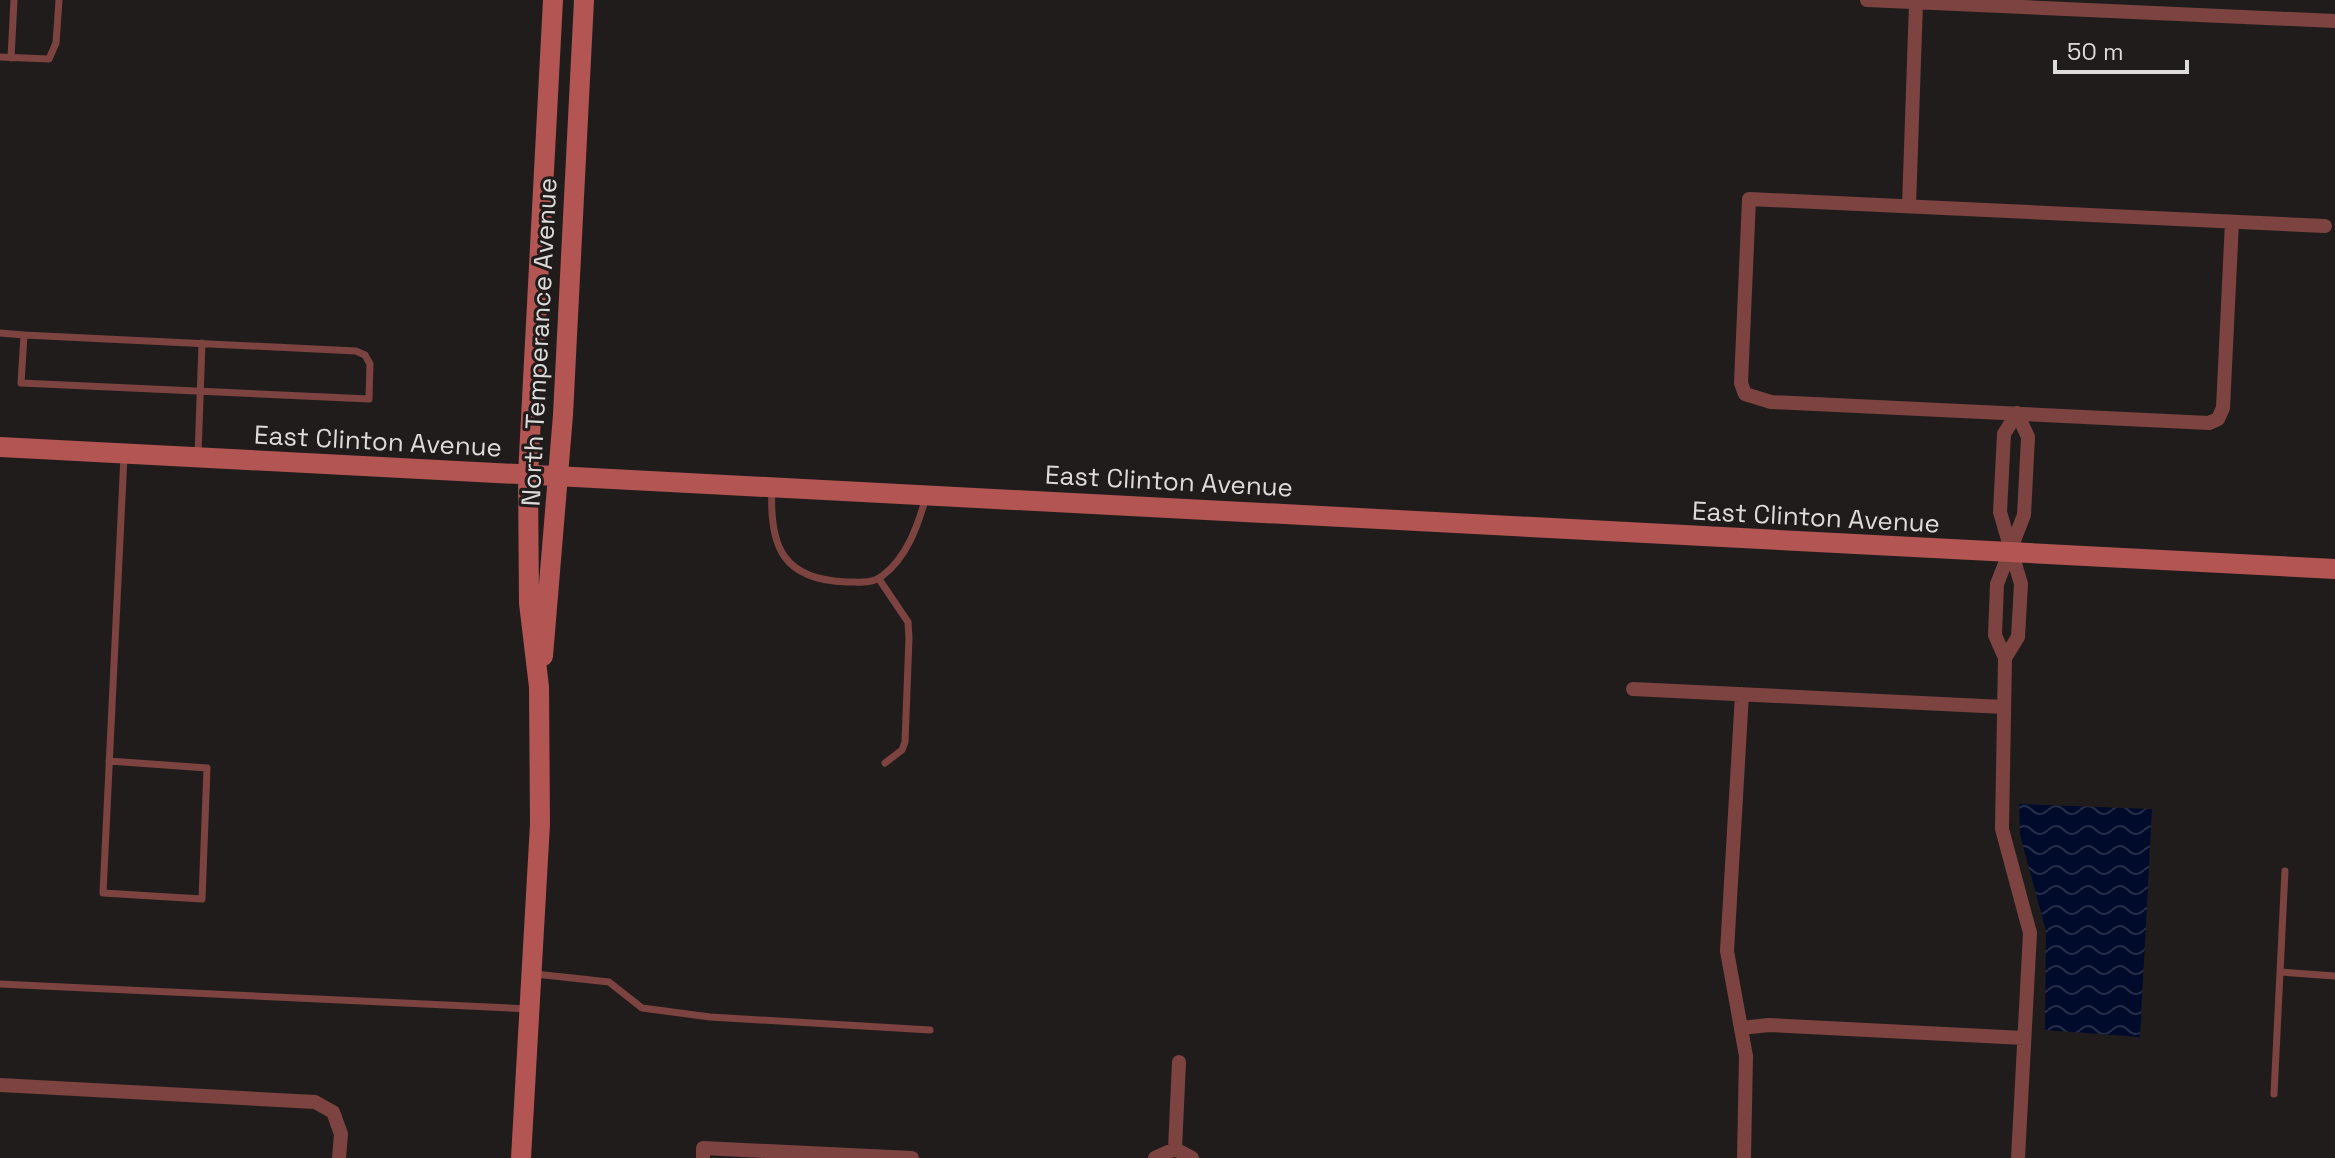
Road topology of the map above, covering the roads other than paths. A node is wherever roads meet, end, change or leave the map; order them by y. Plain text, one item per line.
1 (14, 0) edge
2 (59, 0) edge
3 (553, 0) edge
4 (584, 0) edge
5 (1867, 0) edge
6 (1916, 3) junction
7 (2335, 21) edge
8 (0, 57) edge
9 (11, 58) junction
10 (1909, 206) junction
11 (2232, 222) junction
12 (2325, 226) dead end
13 (0, 333) edge
14 (24, 335) junction
15 (202, 343) junction
16 (201, 391) junction
17 (2017, 413) junction
18 (0, 447) edge
19 (124, 453) junction
20 (198, 457) junction
21 (528, 475) junction
22 (558, 476) junction
23 (772, 487) junction
24 (926, 495) junction
25 (2010, 553) junction
26 (2335, 569) edge
27 (879, 579) junction
28 (2005, 658) junction
29 (539, 687) junction
30 (1633, 689) dead end
31 (1742, 694) junction
32 (2004, 707) junction
33 (109, 761) junction
34 (885, 763) dead end
35 (2285, 871) dead end
36 (2280, 972) junction
37 (533, 973) junction
38 (2335, 976) edge
39 (0, 984) edge
40 (531, 1009) junction
41 (1741, 1028) junction
42 (930, 1030) dead end
43 (2024, 1038) junction
44 (1179, 1062) dead end
45 (0, 1085) edge
46 (2274, 1094) dead end
47 (1175, 1149) junction
48 (339, 1158) edge
49 (521, 1158) edge
50 (703, 1158) edge
51 (912, 1158) edge
52 (1155, 1158) edge
53 (1192, 1158) edge
54 (1744, 1158) edge
55 (2018, 1158) edge

1 - 9 lane
2 - 9 lane
3 - 21 street, North Temperance Avenue
4 - 22 street, North Temperance Avenue
5 - 6 street
6 - 7 street
6 - 10 street
8 - 9 lane
10 - 11 street
10 - 17 street
11 - 12 street
11 - 17 street
13 - 14 lane
14 - 15 lane
14 - 16 lane
15 - 16 lane
15 - 16 lane
16 - 20 lane
17 - 25 street
17 - 25 street
18 - 19 street, East Clinton Avenue
19 - 20 street, East Clinton Avenue
19 - 33 lane
20 - 21 street, East Clinton Avenue
21 - 22 street, East Clinton Avenue
21 - 29 street, North Temperance Avenue
22 - 23 street, East Clinton Avenue
22 - 29 street, North Temperance Avenue
23 - 24 street, East Clinton Avenue
23 - 27 lane
24 - 25 street, East Clinton Avenue
24 - 27 lane
25 - 26 street, East Clinton Avenue
25 - 28 street
25 - 28 street
27 - 34 lane
28 - 32 street
29 - 37 street, North Temperance Avenue
30 - 31 street
31 - 32 street
31 - 41 street
32 - 43 street
33 - 33 lane
35 - 36 lane
36 - 38 lane
36 - 46 lane
37 - 40 street, North Temperance Avenue
37 - 42 lane
39 - 40 lane
40 - 49 street, North Temperance Avenue
41 - 43 street
41 - 54 street
43 - 55 street
44 - 47 street
45 - 48 street
47 - 52 street
47 - 53 street
50 - 51 street

